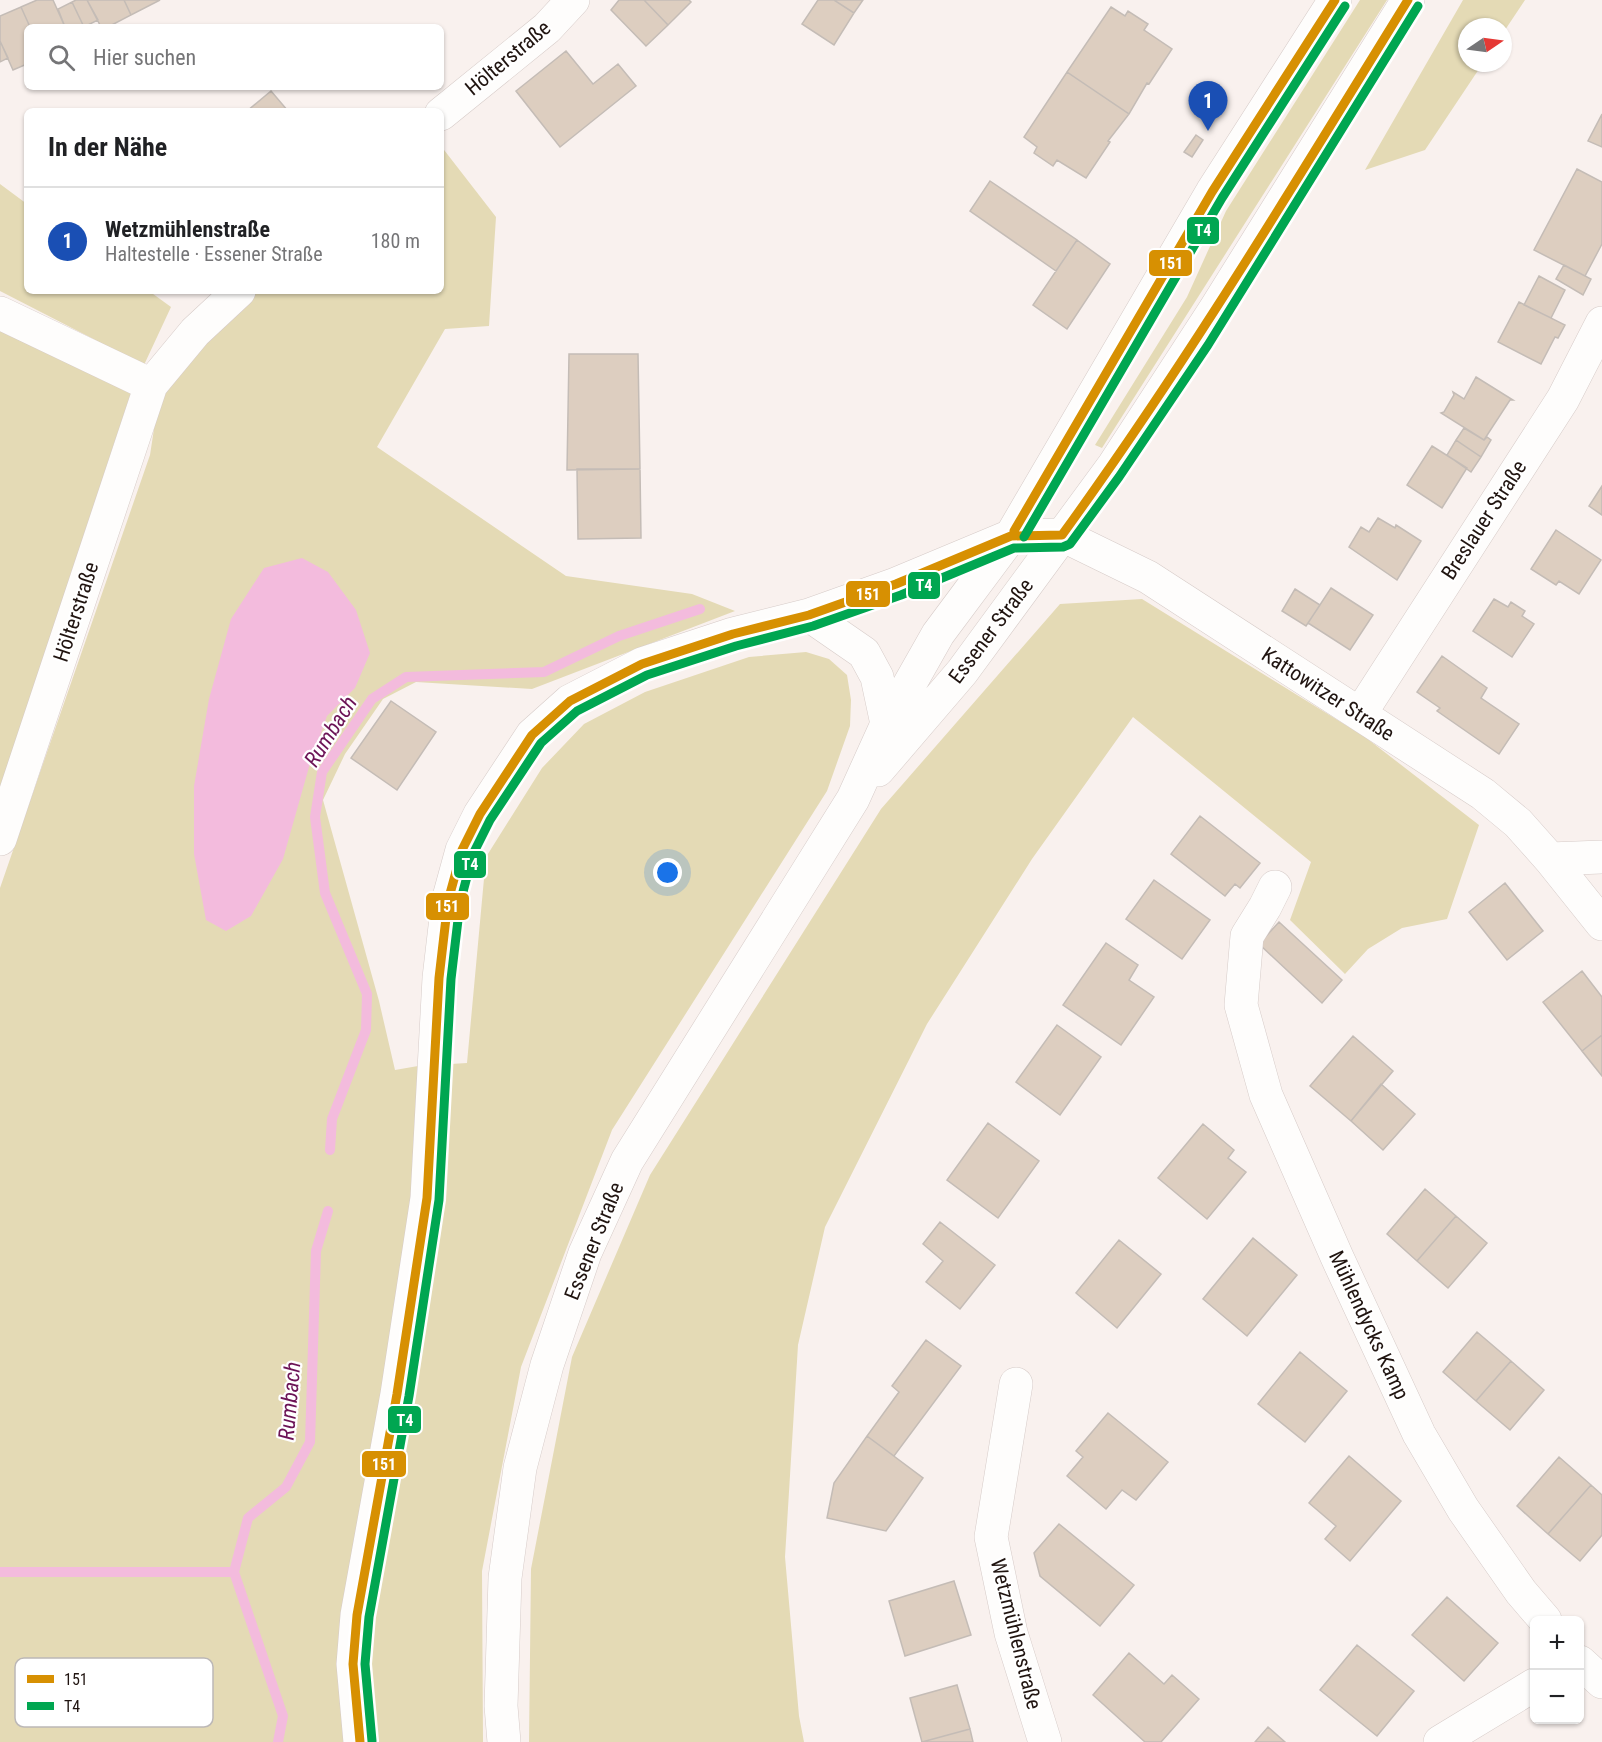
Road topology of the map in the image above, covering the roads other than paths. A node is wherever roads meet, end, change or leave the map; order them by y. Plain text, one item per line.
1 (573, 0) edge
2 (1335, 0) edge
3 (1408, 0) edge
4 (444, 112) edge
5 (236, 294) edge
6 (0, 313) edge
7 (1602, 323) edge
8 (151, 385) junction
9 (1062, 535) junction
10 (1011, 536) junction
11 (809, 615) junction
12 (1360, 714) junction
13 (887, 724) junction
14 (854, 799) junction
15 (0, 838) edge
16 (1602, 857) edge
17 (1550, 859) junction
18 (1275, 887) dead end
19 (1602, 924) edge
20 (1016, 1384) dead end
21 (1542, 1616) edge
22 (1584, 1666) edge
23 (1602, 1682) edge
24 (1530, 1687) edge
25 (360, 1742) edge
26 (504, 1742) edge
27 (1045, 1742) edge
28 (1440, 1742) edge

1 - 4 street, Hölterstraße
2 - 10 street, Essener Straße
3 - 9 street, Essener Straße
5 - 8 street, Hölterstraße
6 - 8 street
7 - 12 street, Breslauer Straße
8 - 15 street, Hölterstraße
9 - 10 street, Kattowitzer Straße
9 - 12 street, Kattowitzer Straße
9 - 14 street, Essener Straße
10 - 11 street
10 - 13 street, Essener Straße
11 - 13 street
11 - 25 street
12 - 17 street, Kattowitzer Straße
13 - 14 street, Essener Straße
14 - 26 street, Essener Straße
16 - 17 street
17 - 19 street, Kattowitzer Straße
18 - 21 street, Mühlendycks Kamp
20 - 27 street, Wetzmühlenstraße
22 - 23 street
24 - 28 street

